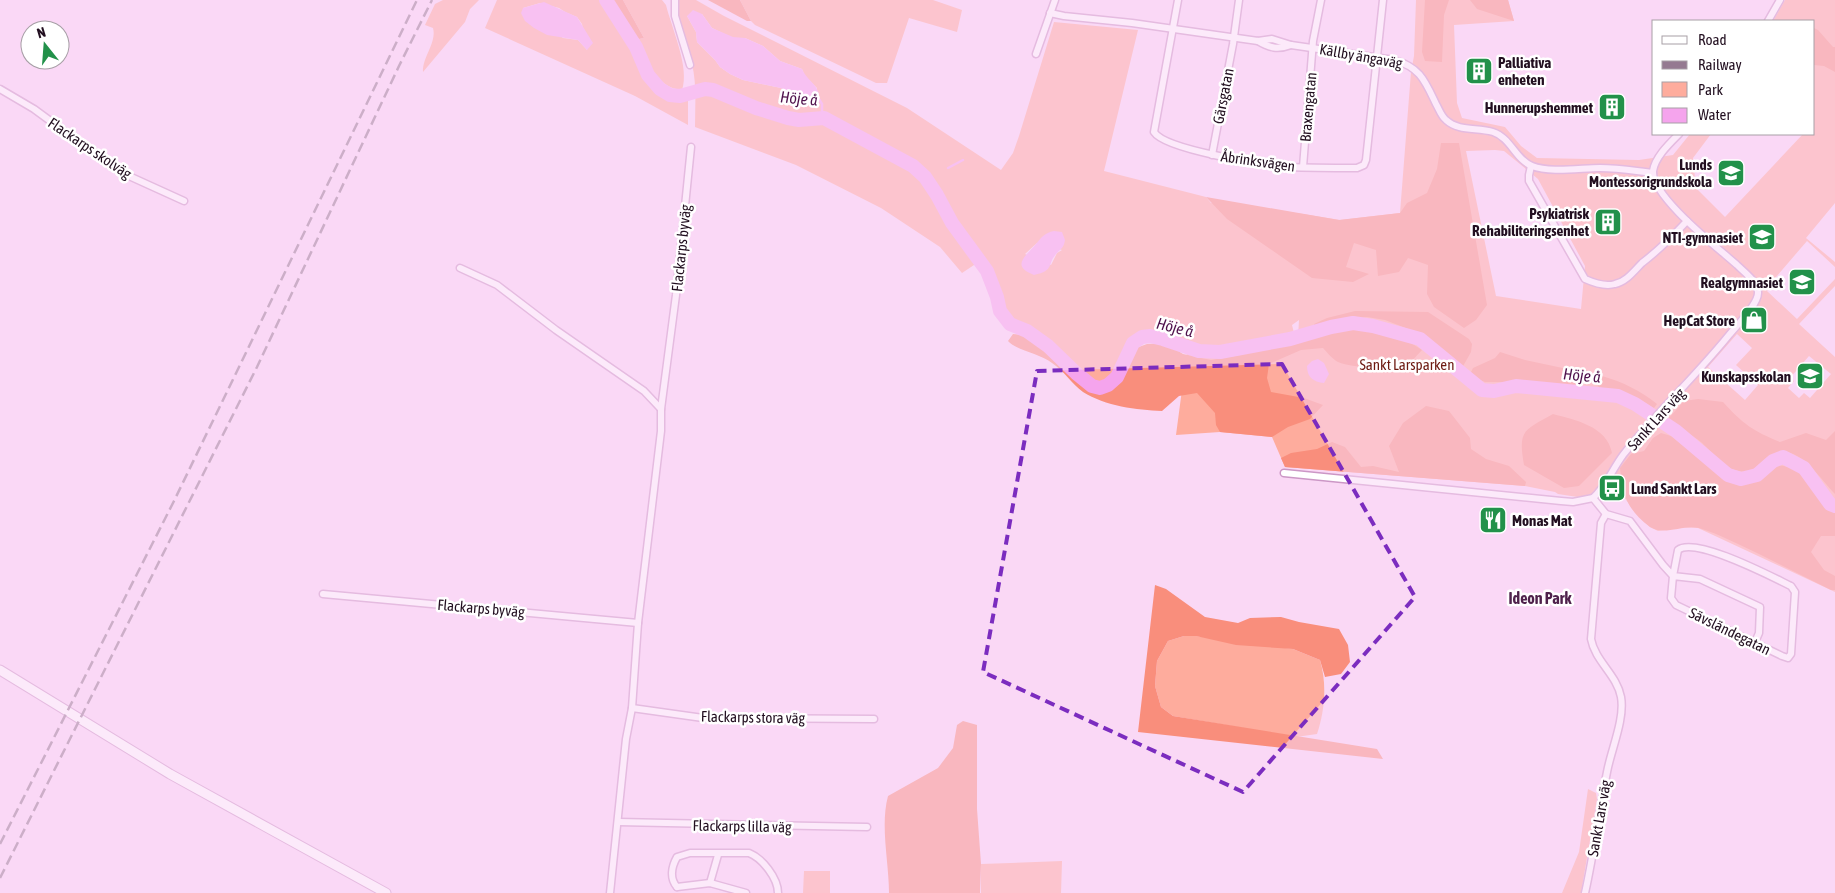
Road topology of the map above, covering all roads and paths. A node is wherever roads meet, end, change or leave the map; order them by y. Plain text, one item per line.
1 (674, 0) edge
2 (1054, 0) edge
3 (1178, 0) edge
4 (1239, 0) edge
5 (1321, 0) edge
6 (1382, 0) edge
7 (1780, 0) edge
8 (1050, 13) junction
9 (1769, 20) edge
10 (1173, 28) junction
11 (1234, 37) junction
12 (1313, 47) junction
13 (1036, 54) dead end
14 (1376, 57) junction
15 (690, 65) dead end
16 (0, 88) edge
17 (1678, 135) edge
18 (691, 147) dead end
19 (1212, 155) junction
20 (1531, 166) junction
21 (1302, 167) junction
22 (1653, 173) junction
23 (184, 201) dead end
24 (1688, 221) junction
25 (460, 268) dead end
26 (661, 409) junction
27 (1284, 474) dead end
28 (1593, 498) junction
29 (1606, 514) junction
30 (1673, 576) junction
31 (323, 594) dead end
32 (638, 623) junction
33 (1755, 642) junction
34 (0, 670) edge
35 (632, 708) junction
36 (874, 719) dead end
37 (618, 822) junction
38 (867, 827) dead end
39 (718, 855) junction
40 (710, 883) junction
41 (677, 887) junction
42 (386, 893) edge
43 (610, 893) edge
44 (673, 893) edge
45 (746, 893) edge
46 (778, 893) edge
47 (1585, 893) edge

1 - 15 street
2 - 8 street
3 - 10 street
4 - 11 street, Gärsgatan
5 - 12 street, Braxengatan
6 - 14 street
7 - 9 street
8 - 10 street, Källby ängaväg
8 - 13 street
10 - 11 street, Källby ängaväg
10 - 19 street, Åbrinksvägen
11 - 12 street, Källby ängaväg
11 - 19 street, Gärsgatan
12 - 14 street, Källby ängaväg
12 - 21 street, Braxengatan
14 - 20 street, Källby ängaväg
14 - 21 street, Åbrinksvägen
16 - 23 street, Flackarps skolväg
17 - 22 street
18 - 26 street, Flackarps byväg
19 - 21 street, Åbrinksvägen
20 - 22 street
20 - 24 street
22 - 24 street, Sankt Lars väg
24 - 28 street, Sankt Lars väg
25 - 26 street
26 - 32 street, Flackarps byväg
27 - 28 street
28 - 29 street
29 - 30 street
29 - 47 street, Sankt Lars väg
30 - 33 street, Sävsländegatan
30 - 33 street
30 - 33 street, Sävsländegatan
31 - 32 street, Flackarps byväg
32 - 35 street, Flackarps byväg
34 - 42 main road
35 - 36 street, Flackarps stora väg
35 - 37 street, Flackarps byväg
37 - 38 street, Flackarps lilla väg
37 - 43 street, Flackarps byväg
39 - 40 street
39 - 41 street
39 - 46 street
40 - 41 street
40 - 45 street
41 - 44 street

